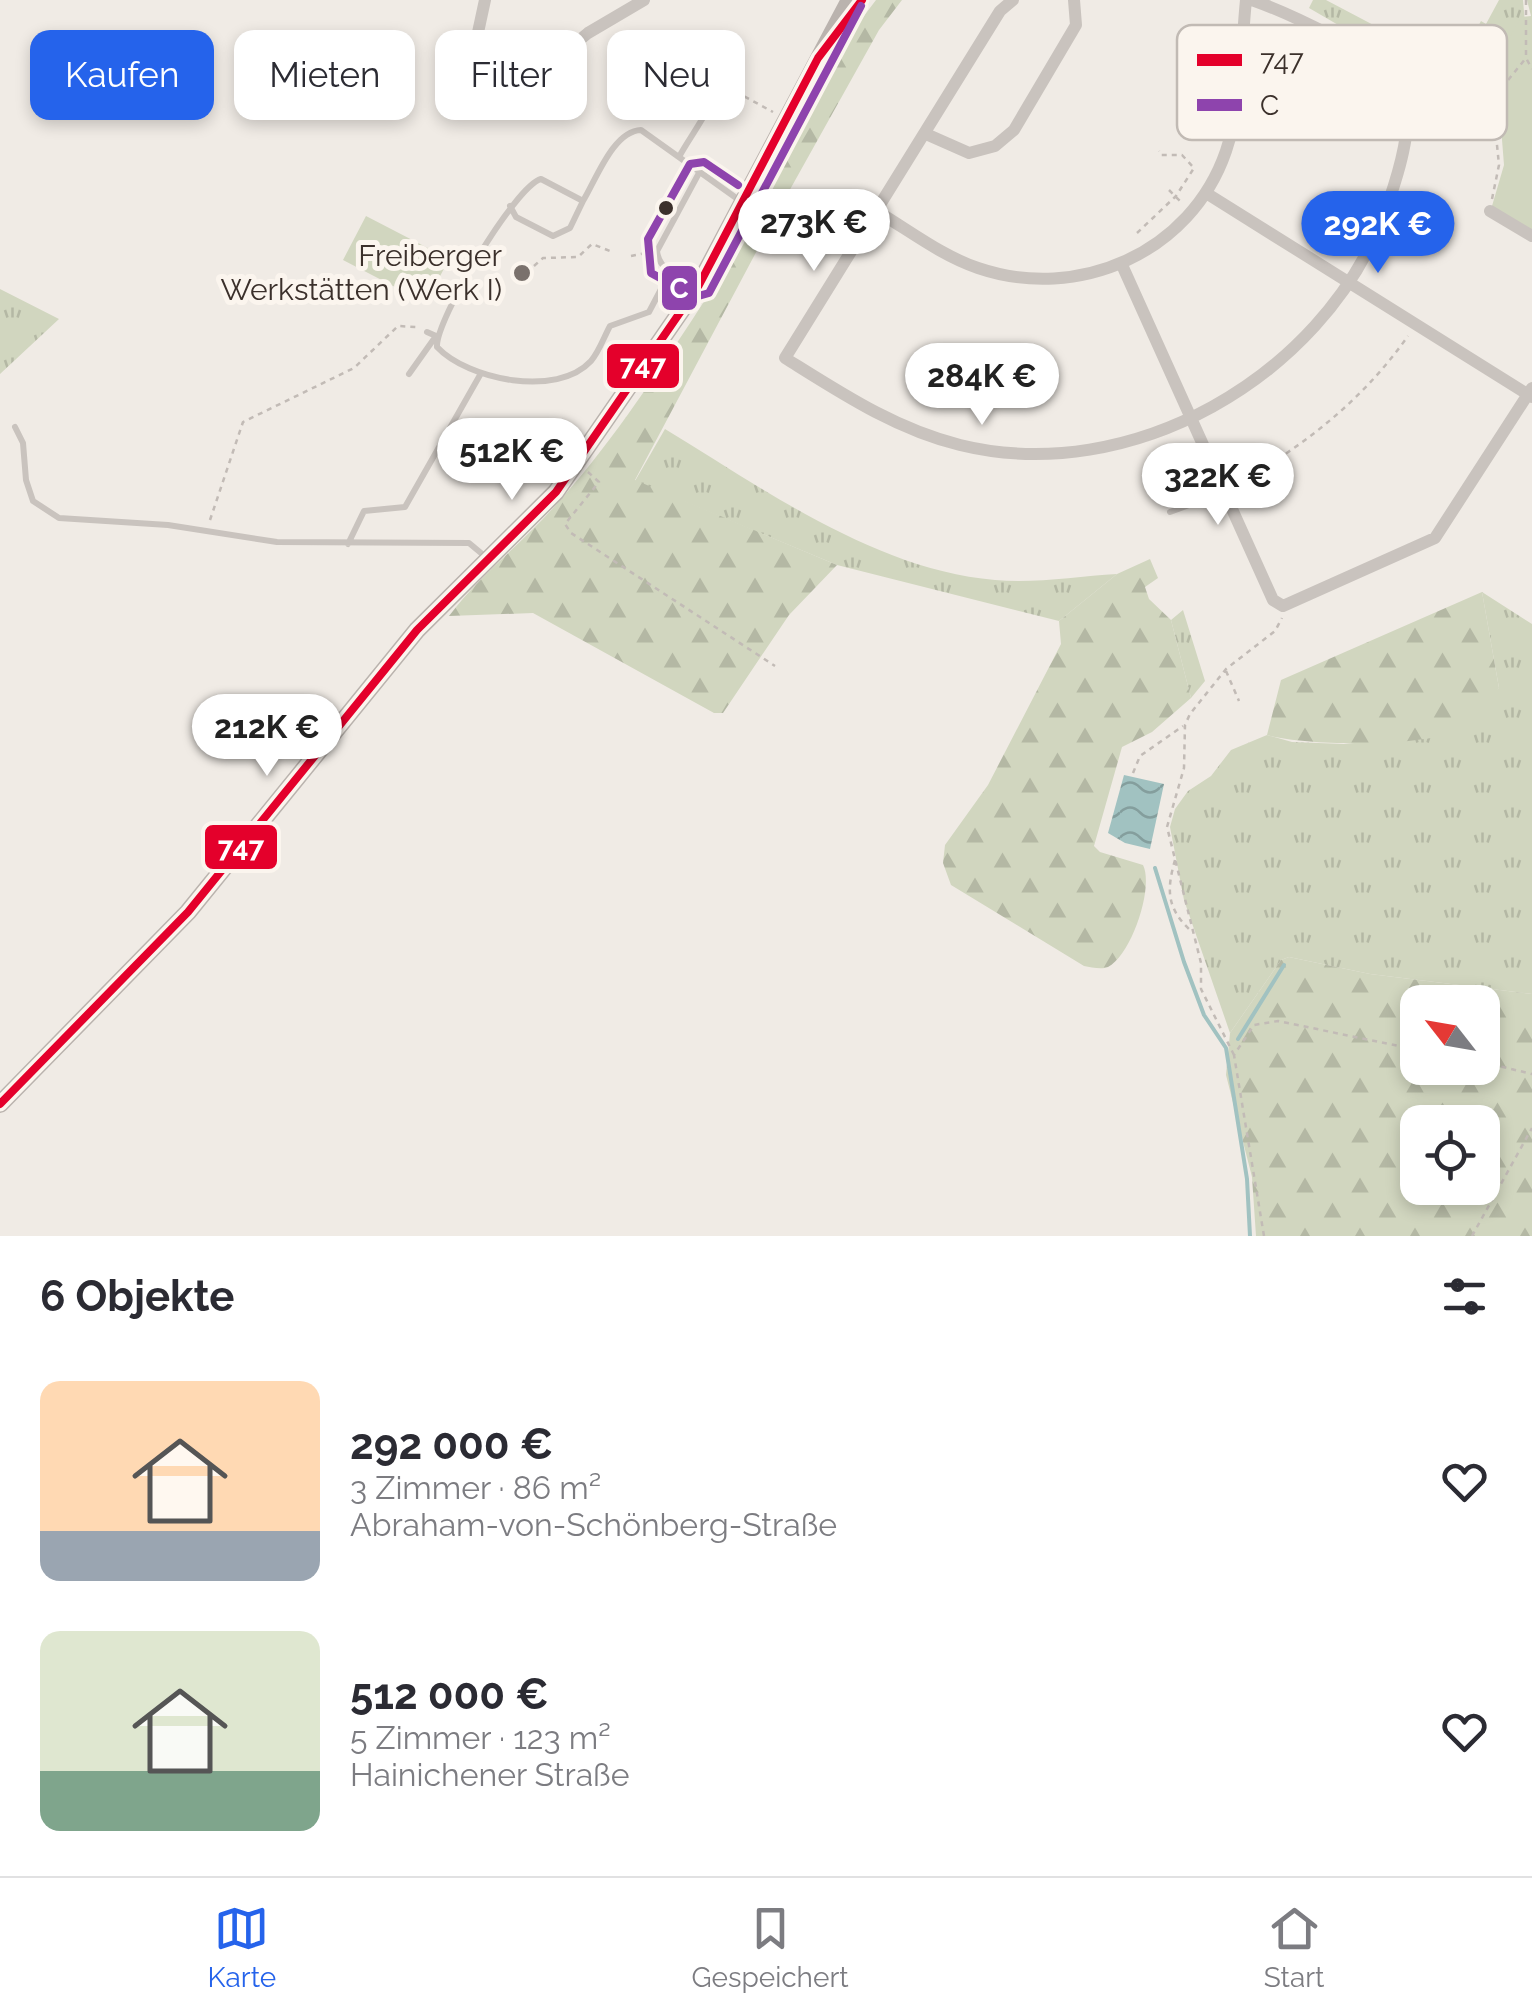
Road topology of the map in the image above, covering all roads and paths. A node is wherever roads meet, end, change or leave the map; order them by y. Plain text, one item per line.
1 (485, 0) edge
2 (644, 0) edge
3 (850, 0) edge
4 (862, 0) edge
5 (1013, 0) edge
6 (1074, 0) edge
7 (1249, 0) edge
8 (1526, 0) edge
9 (1246, 25) edge
10 (1308, 25) edge
11 (824, 48) junction
12 (1526, 58) junction
13 (1532, 69) edge
14 (1507, 81) edge
15 (745, 96) edge
16 (779, 102) dead end
17 (774, 113) junction
18 (699, 120) edge
19 (767, 126) dead end
20 (926, 134) junction
21 (1227, 140) edge
22 (1402, 140) edge
23 (1497, 140) edge
24 (1159, 151) dead end
25 (679, 157) junction
26 (700, 173) junction
27 (1170, 190) dead end
28 (1206, 193) junction
29 (1176, 196) junction
30 (583, 201) junction
31 (740, 201) junction
32 (1182, 203) dead end
33 (510, 206) junction
34 (1490, 211) joint
35 (878, 212) junction
36 (1137, 234) dead end
37 (1532, 236) edge
38 (610, 250) dead end
39 (656, 251) junction
40 (631, 256) dead end
41 (1122, 265) junction
42 (534, 266) dead end
43 (670, 272) junction
44 (1352, 284) junction
45 (699, 285) junction
46 (427, 332) joint
47 (436, 336) junction
48 (1408, 336) dead end
49 (409, 374) dead end
50 (480, 375) junction
51 (1531, 393) edge
52 (1191, 417) junction
53 (15, 427) dead end
54 (579, 462) junction
55 (1225, 491) junction
56 (1170, 512) dead end
57 (207, 534) junction
58 (348, 544) junction
59 (488, 559) junction
60 (1283, 606) junction
61 (776, 666) dead end
62 (1226, 670) junction
63 (1239, 701) dead end
64 (1185, 726) junction
65 (1133, 773) dead end
66 (1175, 858) junction
67 (1190, 929) junction
68 (1400, 1046) edge
69 (1234, 1055) junction
70 (1500, 1066) edge
71 (1532, 1074) edge
72 (0, 1104) edge
73 (1532, 1128) edge
74 (1264, 1236) edge
75 (1472, 1236) edge

1 - 2 street
3 - 11 main road
4 - 11 main road
5 - 20 street
6 - 20 street
7 - 9 street
7 - 10 street
8 - 12 path
11 - 31 main road
12 - 13 path
12 - 14 path
15 - 17 path
16 - 17 path
17 - 19 path
18 - 25 lane
20 - 35 street
21 - 28 street
22 - 44 street
23 - 34 path
24 - 29 path
25 - 26 lane
25 - 30 lane
26 - 31 lane
26 - 39 lane
27 - 29 path
28 - 41 street
28 - 44 street
29 - 32 path
29 - 36 path
30 - 33 lane
30 - 33 lane
31 - 45 main road
33 - 47 lane
34 - 37 street
35 - 41 street
35 - 52 street
38 - 42 path
39 - 40 path
39 - 43 lane
41 - 52 street
43 - 45 lane
43 - 50 lane
44 - 51 street
44 - 52 street
45 - 54 main road
46 - 47 lane
46 - 57 path
47 - 49 lane
47 - 50 lane
48 - 55 path
50 - 58 lane
51 - 60 street
52 - 55 street
53 - 57 lane
54 - 59 main road
54 - 61 path
55 - 56 lane
55 - 60 street
57 - 58 lane
58 - 59 lane
59 - 72 main road
60 - 62 path
62 - 63 path
62 - 64 path
64 - 65 path
64 - 66 path
66 - 67 path
66 - 67 path
67 - 69 path
68 - 69 path
69 - 74 path
70 - 71 path
73 - 75 path

